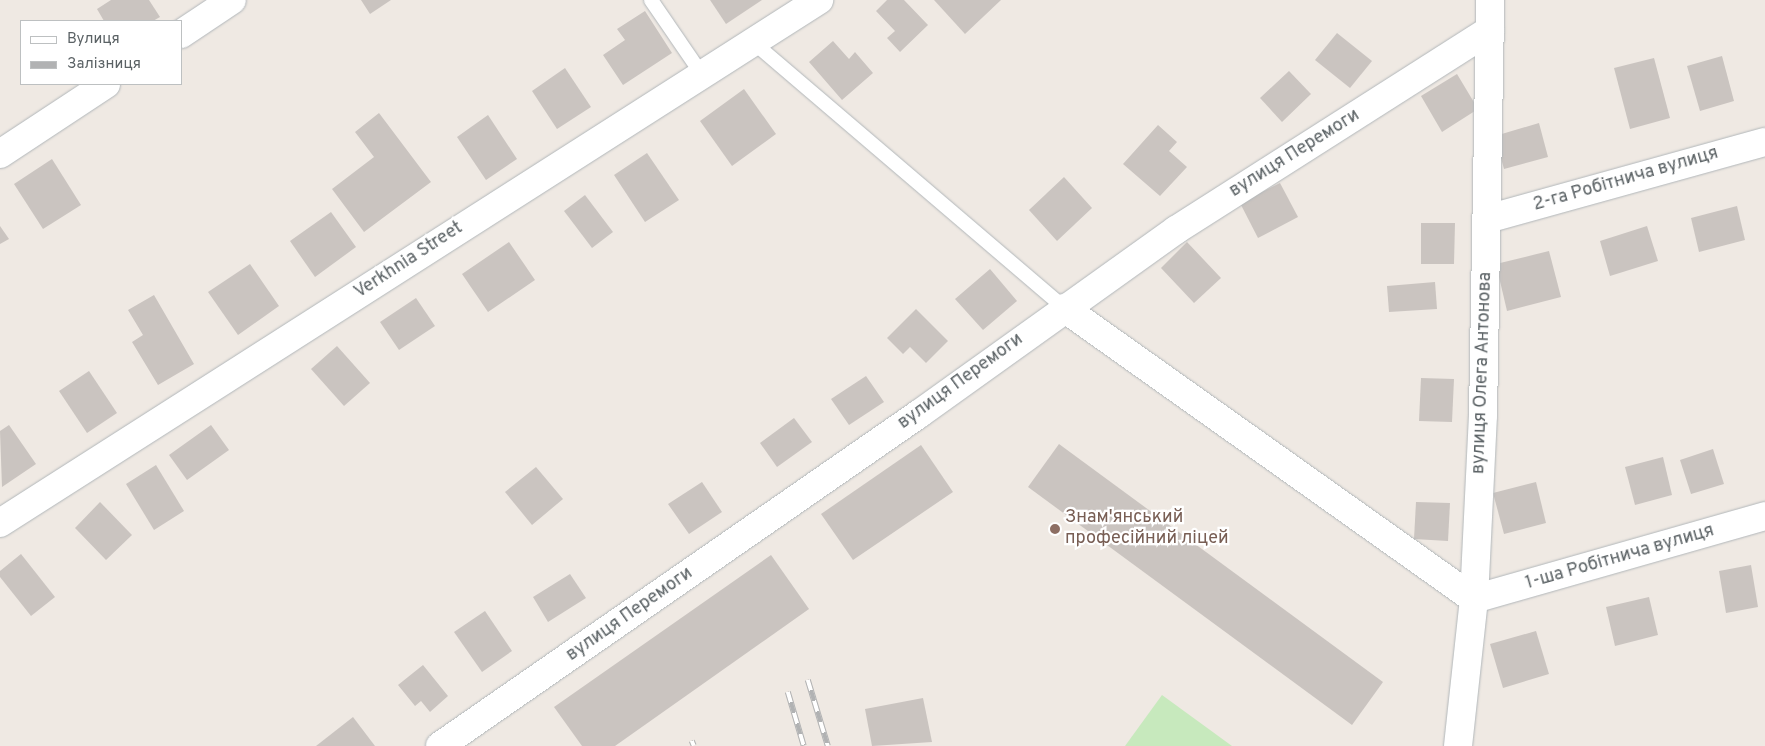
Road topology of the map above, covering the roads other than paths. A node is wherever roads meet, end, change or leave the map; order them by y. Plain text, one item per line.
1 (232, 0) edge
2 (651, 0) edge
3 (819, 0) edge
4 (1490, 0) edge
5 (1490, 30) junction
6 (182, 33) edge
7 (753, 42) junction
8 (701, 73) junction
9 (104, 85) edge
10 (1765, 142) edge
11 (0, 154) edge
12 (1486, 219) junction
13 (1064, 308) junction
14 (1765, 516) edge
15 (0, 523) edge
16 (1474, 599) junction
17 (440, 746) edge
18 (1458, 746) edge

1 - 6 street
2 - 8 lane
3 - 7 street, Verkhnia Street
4 - 5 street, вулиця Олега Антонова
5 - 12 street, вулиця Олега Антонова
5 - 13 street, вулиця Перемоги
7 - 8 street, Verkhnia Street
7 - 13 lane
8 - 15 street, Verkhnia Street
9 - 11 street
10 - 12 street, 2-га Робітнича вулиця
12 - 16 street, вулиця Олега Антонова
13 - 16 street
13 - 17 street, вулиця Перемоги
14 - 16 street, 1-ша Робітнича вулиця
16 - 18 street, вулиця Олега Антонова

